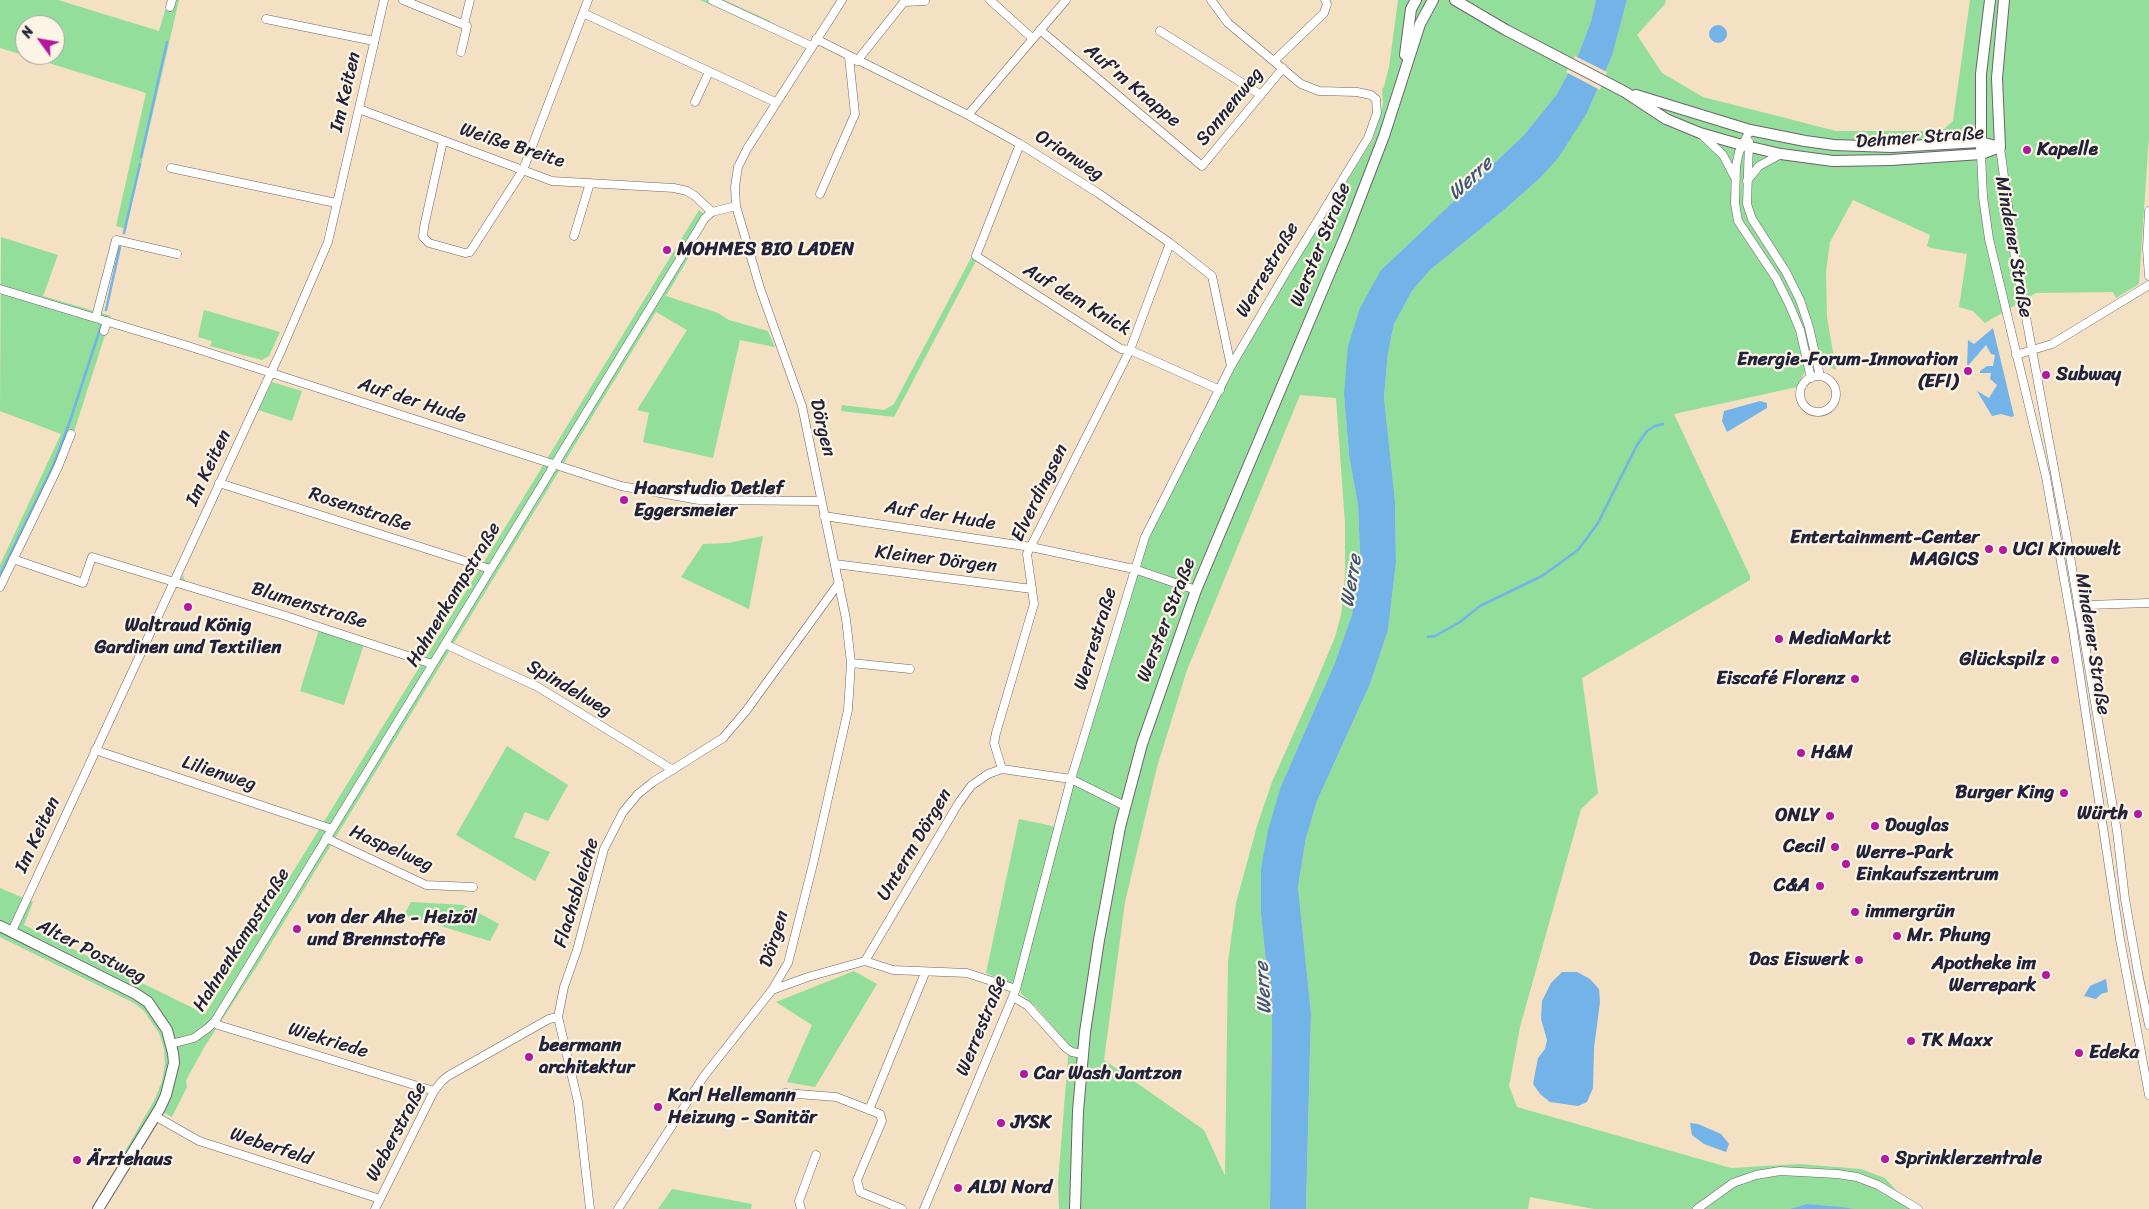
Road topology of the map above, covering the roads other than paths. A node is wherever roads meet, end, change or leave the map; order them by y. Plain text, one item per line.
1 (384, 0) edge
2 (403, 0) edge
3 (470, 0) edge
4 (588, 0) edge
5 (712, 0) edge
6 (842, 0) edge
7 (990, 0) edge
8 (1066, 0) edge
9 (1211, 0) edge
10 (1326, 0) edge
11 (1433, 0) edge
12 (1455, 0) edge
13 (1990, 0) edge
14 (2004, 0) edge
15 (925, 1) edge
16 (1412, 3) edge
17 (584, 13) junction
18 (266, 19) dead end
19 (464, 24) junction
20 (1040, 30) junction
21 (1160, 31) dead end
22 (1032, 38) junction
23 (816, 39) junction
24 (374, 41) junction
25 (811, 46) junction
26 (461, 52) dead end
27 (849, 57) junction
28 (857, 61) junction
29 (1274, 61) junction
30 (1282, 68) junction
31 (1403, 71) junction
32 (709, 72) junction
33 (1625, 92) junction
34 (1261, 95) junction
35 (694, 102) dead end
36 (775, 102) junction
37 (358, 109) junction
38 (968, 115) junction
39 (1750, 130) junction
40 (1700, 133) junction
41 (443, 141) junction
42 (1980, 142) junction
43 (1020, 144) junction
44 (1745, 146) junction
45 (2000, 147) junction
46 (1781, 154) junction
47 (1981, 154) junction
48 (1202, 166) joint
49 (171, 168) dead end
50 (523, 170) junction
51 (1734, 179) junction
52 (590, 183) junction
53 (1746, 183) junction
54 (820, 194) dead end
55 (336, 204) junction
56 (736, 206) junction
57 (2149, 211) edge
58 (712, 212) junction
59 (574, 236) dead end
60 (1170, 244) junction
61 (177, 254) dead end
62 (2149, 276) edge
63 (2149, 286) edge
64 (0, 288) edge
65 (96, 317) junction
66 (107, 320) junction
67 (104, 331) dead end
68 (1130, 350) junction
69 (2033, 351) junction
70 (2016, 355) junction
71 (1231, 366) junction
72 (270, 373) junction
73 (1820, 376) junction
74 (1811, 378) junction
75 (1220, 390) junction
76 (71, 434) dead end
77 (553, 464) junction
78 (220, 483) junction
79 (821, 501) junction
80 (824, 516) junction
81 (1031, 547) junction
82 (13, 559) junction
83 (835, 564) junction
84 (1134, 568) junction
85 (490, 569) junction
86 (175, 582) junction
87 (839, 583) junction
88 (0, 587) edge
89 (1032, 589) junction
90 (1196, 590) junction
91 (2149, 604) edge
92 (2078, 607) junction
93 (445, 644) junction
94 (851, 663) junction
95 (432, 664) junction
96 (910, 669) dead end
97 (95, 750) junction
98 (1002, 769) junction
99 (674, 770) junction
100 (1071, 779) junction
101 (1125, 806) junction
102 (332, 829) junction
103 (326, 838) junction
104 (473, 887) dead end
105 (0, 926) edge
106 (12, 931) junction
107 (865, 961) junction
108 (925, 972) junction
109 (772, 990) junction
110 (1014, 993) junction
111 (558, 1018) junction
112 (214, 1021) junction
113 (2149, 1025) edge
114 (171, 1044) junction
115 (1083, 1054) junction
116 (434, 1091) junction
117 (785, 1093) dead end
118 (2149, 1095) edge
119 (869, 1110) junction
120 (155, 1116) junction
121 (816, 1155) dead end
122 (380, 1198) junction
123 (98, 1209) edge
124 (376, 1209) edge
125 (590, 1209) edge
126 (618, 1209) edge
127 (801, 1209) edge
128 (902, 1209) edge
129 (924, 1209) edge
130 (1075, 1209) edge
131 (1697, 1209) edge
132 (1918, 1209) edge

1 - 24 street, Im Keiten
2 - 19 street
3 - 19 street
4 - 17 street
5 - 25 street
6 - 23 street
7 - 22 street
8 - 20 street
9 - 29 street
10 - 29 street
11 - 31 main road, Werster Straße
12 - 33 main road, Dehmer Straße
13 - 42 main road, Mindener Straße
14 - 45 main road
15 - 28 street
16 - 31 main road, Werster Straße
17 - 32 street
17 - 50 street
18 - 24 street
19 - 26 street
20 - 22 street
20 - 48 street, Auf'm Knappe
21 - 34 street
22 - 38 street
23 - 25 street
23 - 27 street, Orionweg
24 - 37 street, Im Keiten
25 - 36 street
27 - 28 street, Orionweg
27 - 54 street
28 - 38 street, Orionweg
29 - 30 street
30 - 34 street, Sonnenweg
30 - 71 street, Werrestraße
31 - 90 main road, Werster Straße
32 - 35 street
32 - 36 street
33 - 39 main road, Dehmer Straße
33 - 40 main road, Dehmer Straße
34 - 48 street, Sonnenweg
36 - 56 street
37 - 41 street, Weiße Breite
37 - 55 street, Im Keiten
38 - 43 street, Orionweg
39 - 42 main road, Dehmer Straße
39 - 44 street
40 - 44 main road, Dehmer Straße
40 - 51 street
41 - 50 street, Weiße Breite
41 - 50 street
42 - 45 main road, Dehmer Straße
42 - 47 main road, Mindener Straße
43 - 60 street, Orionweg
43 - 68 street, Auf dem Knick
44 - 46 main road, Dehmer Straße
44 - 51 street
44 - 53 street
45 - 47 main road, Dehmer Straße
45 - 69 street, Mindener Straße
46 - 47 main road, Dehmer Straße
46 - 53 street
47 - 70 street, Mindener Straße
49 - 55 street
50 - 52 street, Weiße Breite
51 - 74 street
52 - 58 street, Weiße Breite
52 - 59 street
53 - 73 street
55 - 72 street, Im Keiten
56 - 58 street
56 - 79 street, Dörgen
57 - 62 street
58 - 77 street, Hahnenkampstraße
60 - 68 street, Elverdingsen
60 - 71 street, Orionweg
61 - 65 street
63 - 69 street
64 - 65 street, Auf der Hude
65 - 66 street, Auf der Hude
66 - 67 street
66 - 72 street, Auf der Hude
68 - 75 street, Auf dem Knick
68 - 81 street, Elverdingsen
69 - 70 street
69 - 92 street, Mindener Straße
70 - 118 street, Mindener Straße
71 - 75 street, Werrestraße
72 - 77 street, Auf der Hude
72 - 78 street, Im Keiten
73 - 74 street
73 - 74 street
75 - 84 street, Werrestraße
76 - 82 street
77 - 79 street, Auf der Hude
77 - 85 street, Hahnenkampstraße
78 - 85 street, Rosenstraße
78 - 86 street, Im Keiten
79 - 80 street, Dörgen
80 - 81 street, Auf der Hude
80 - 83 street, Dörgen
81 - 84 street, Auf der Hude
81 - 89 street, Elverdingsen
82 - 86 street, Blumenstraße
82 - 88 street
83 - 87 street, Dörgen
83 - 89 street, Kleiner Dörgen
84 - 90 street, Auf der Hude
84 - 100 street, Werrestraße
85 - 93 street, Hahnenkampstraße
86 - 95 street, Blumenstraße
86 - 97 street, Im Keiten
87 - 94 street, Dörgen
87 - 99 street, Flachsbleiche
89 - 98 street, Elverdingsen
90 - 101 main road, Werster Straße
91 - 92 street
92 - 113 street, Mindener Straße
93 - 95 street, Hahnenkampstraße
93 - 99 street, Spindelweg
94 - 96 street
94 - 109 street, Dörgen
95 - 102 street, Hahnenkampstraße
97 - 102 street, Lilienweg
97 - 106 street, Im Keiten
98 - 100 street
98 - 107 street, Unterm Dörgen
99 - 111 street, Flachsbleiche
100 - 101 street
100 - 110 street, Werrestraße
101 - 115 main road, Werster Straße
102 - 103 street, Hahnenkampstraße
103 - 104 street, Haspelweg
103 - 112 street, Hahnenkampstraße
105 - 106 main road, Alter Postweg
106 - 114 main road, Alter Postweg
107 - 108 street
107 - 109 street
108 - 110 street
108 - 119 street
109 - 126 street, Dörgen
110 - 115 street
110 - 129 street, Werrestraße
111 - 116 street, Weberstraße
111 - 125 street, Flachsbleiche
112 - 114 street, Hahnenkampstraße
112 - 116 street, Wiekriede
114 - 120 main road
115 - 130 main road, Werster Straße
116 - 122 street, Weberstraße
117 - 119 street
119 - 128 street
120 - 122 street, Weberfeld
120 - 123 main road
121 - 127 street
122 - 124 street, Weberstraße
131 - 132 street

